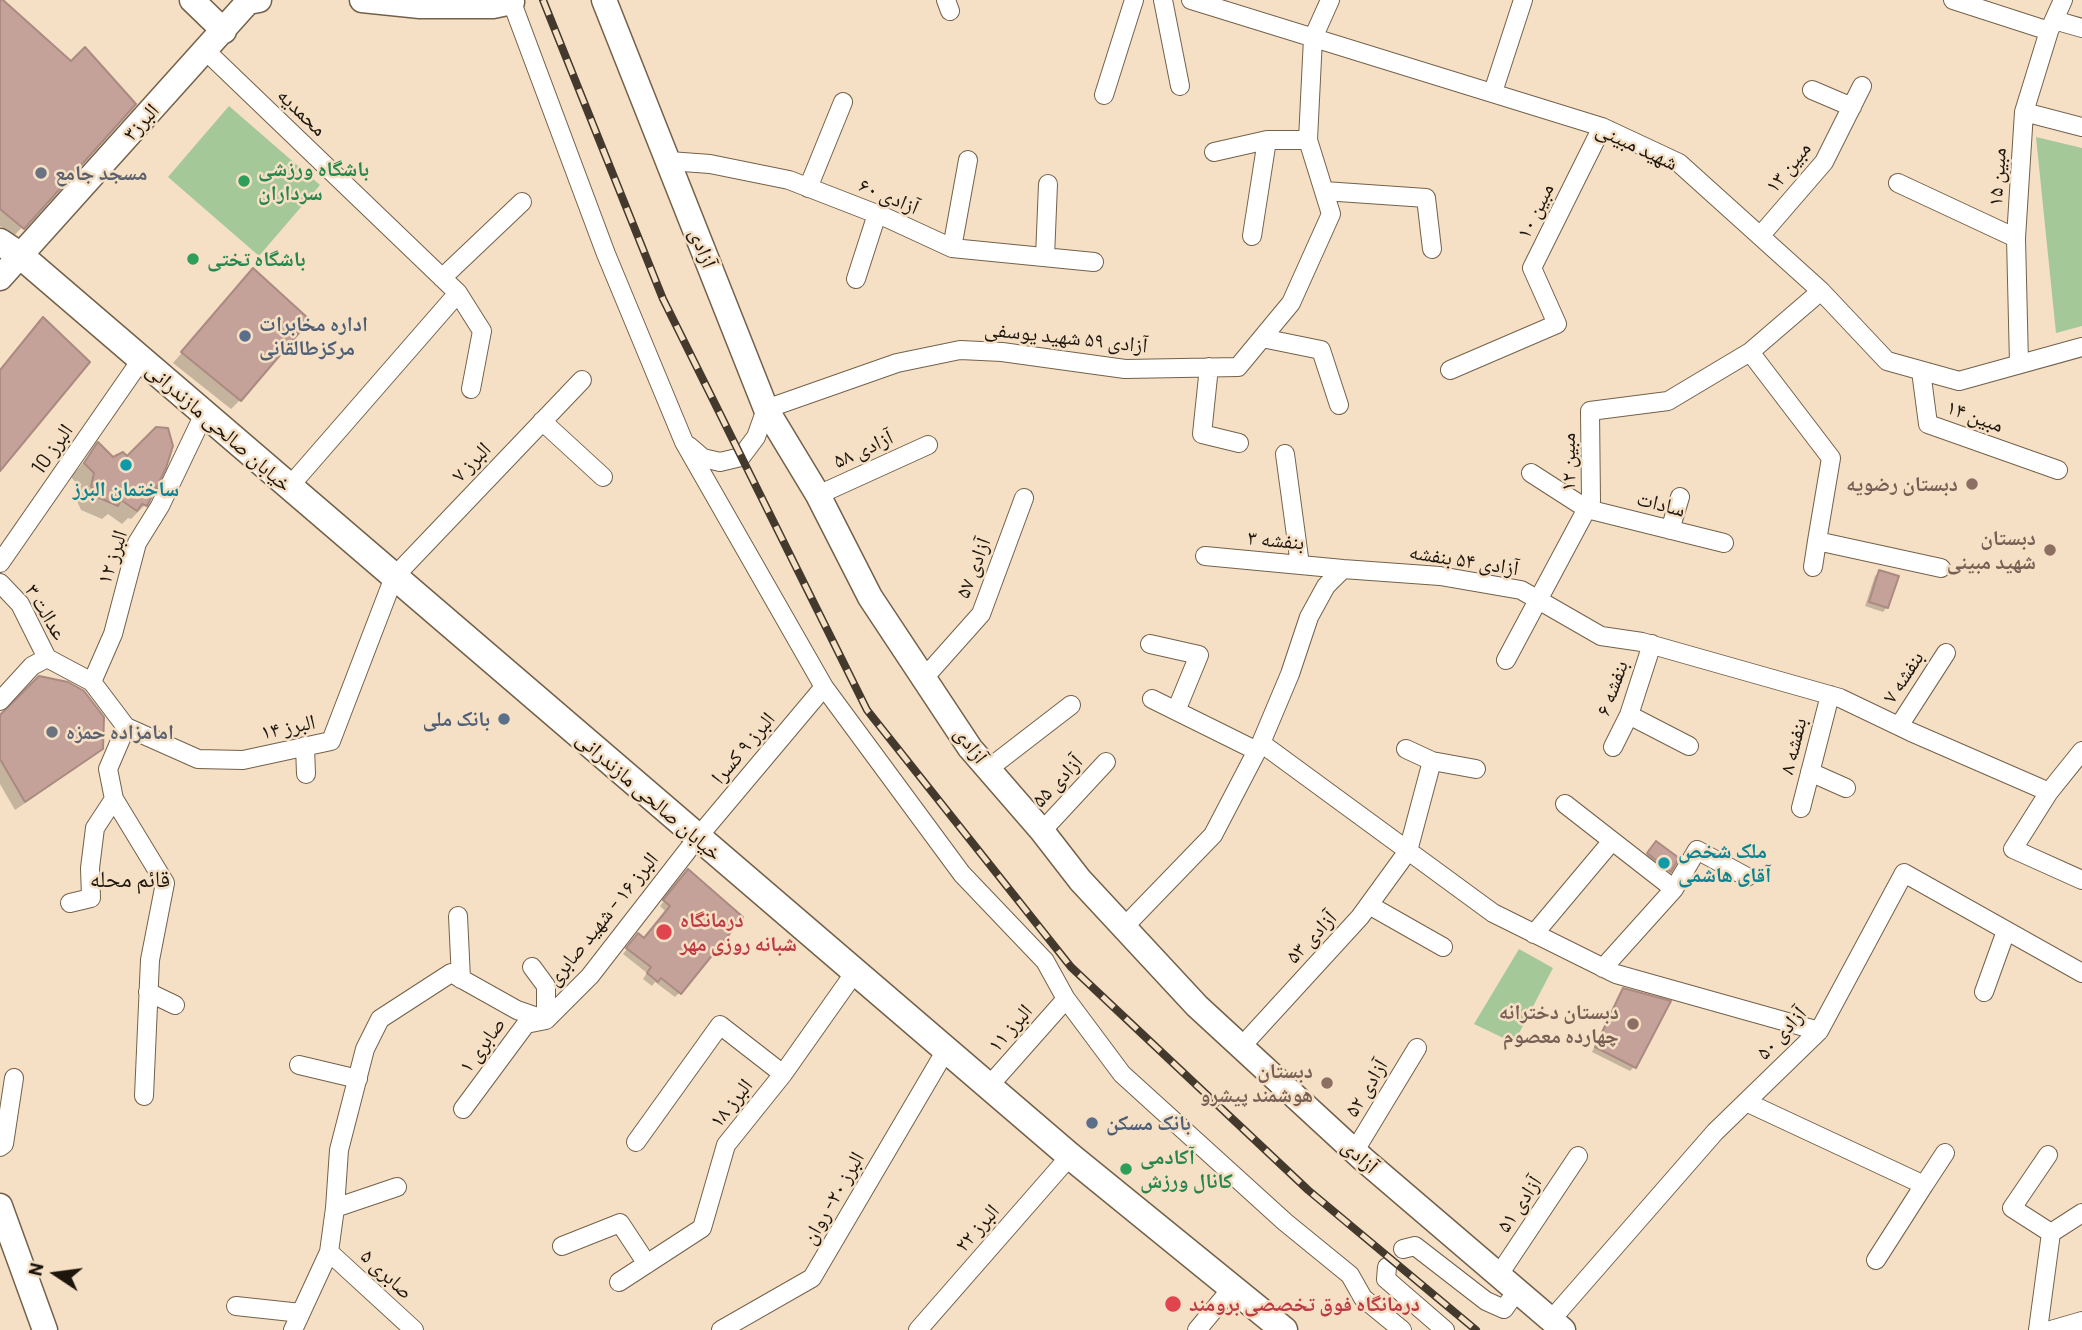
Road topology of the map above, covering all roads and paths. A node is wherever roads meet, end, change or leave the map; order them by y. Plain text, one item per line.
1 (192, 0) edge
2 (362, 0) edge
3 (604, 0) edge
4 (1134, 0) edge
5 (1163, 0) edge
6 (1191, 0) edge
7 (1330, 0) edge
8 (1523, 0) edge
9 (1953, 0) edge
10 (2063, 0) edge
11 (252, 1) edge
12 (512, 1) edge
13 (2051, 25) junction
14 (2082, 28) edge
15 (224, 31) junction
16 (1312, 38) junction
17 (206, 51) junction
18 (1180, 86) dead end
19 (1862, 86) dead end
20 (1812, 90) dead end
21 (1493, 92) junction
22 (1104, 95) dead end
23 (843, 102) dead end
24 (1852, 107) junction
25 (2024, 113) junction
26 (1602, 127) junction
27 (2082, 127) edge
28 (1267, 140) junction
29 (1308, 140) junction
30 (1214, 152) dead end
31 (968, 160) dead end
32 (669, 161) junction
33 (1898, 183) dead end
34 (1048, 184) dead end
35 (808, 188) junction
36 (1324, 191) junction
37 (522, 202) dead end
38 (877, 214) junction
39 (0, 224) edge
40 (1252, 236) dead end
41 (1761, 236) junction
42 (2016, 238) junction
43 (952, 248) junction
44 (10, 249) edge
45 (1432, 249) dead end
46 (1045, 257) junction
47 (1094, 262) dead end
48 (0, 278) edge
49 (442, 278) junction
50 (856, 279) dead end
51 (1821, 291) junction
52 (458, 292) junction
53 (1262, 338) junction
54 (2082, 347) edge
55 (1750, 352) junction
56 (141, 360) junction
57 (2020, 364) junction
58 (1209, 367) junction
59 (1451, 370) dead end
60 (1921, 370) junction
61 (582, 380) dead end
62 (471, 389) dead end
63 (1339, 405) dead end
64 (766, 409) junction
65 (204, 414) junction
66 (542, 421) junction
67 (684, 443) junction
68 (1239, 443) dead end
69 (928, 445) dead end
70 (1285, 454) dead end
71 (2058, 470) dead end
72 (1531, 473) dead end
73 (603, 477) dead end
74 (289, 487) junction
75 (818, 495) junction
76 (1680, 497) dead end
77 (1024, 498) dead end
78 (1587, 509) junction
79 (1670, 530) junction
80 (1817, 541) junction
81 (1724, 543) dead end
82 (1205, 556) dead end
83 (0, 563) edge
84 (1300, 565) junction
85 (1813, 567) dead end
86 (1941, 568) dead end
87 (1343, 569) junction
88 (394, 576) junction
89 (0, 583) edge
90 (1536, 599) junction
91 (1150, 644) dead end
92 (1652, 645) junction
93 (1946, 653) dead end
94 (47, 658) junction
95 (1506, 660) dead end
96 (924, 678) junction
97 (92, 682) junction
98 (824, 687) junction
99 (1830, 695) junction
100 (1152, 699) dead end
101 (0, 701) edge
102 (1071, 705) dead end
103 (1176, 710) junction
104 (1629, 715) junction
105 (1899, 726) junction
106 (126, 727) junction
107 (305, 746) junction
108 (1689, 746) dead end
109 (1259, 747) junction
110 (1614, 747) dead end
111 (1406, 749) dead end
112 (2082, 751) edge
113 (1432, 761) junction
114 (1107, 762) dead end
115 (988, 769) junction
116 (1476, 769) dead end
117 (1810, 772) junction
118 (306, 774) dead end
119 (1846, 788) dead end
120 (2049, 792) junction
121 (114, 799) junction
122 (1565, 804) dead end
123 (1801, 808) dead end
124 (1042, 831) junction
125 (698, 837) junction
126 (1612, 841) junction
127 (1408, 851) junction
128 (1747, 877) dead end
129 (2082, 880) edge
130 (1674, 889) junction
131 (70, 903) dead end
132 (1369, 905) junction
133 (458, 916) dead end
134 (1124, 927) junction
135 (2006, 931) junction
136 (1534, 934) junction
137 (1443, 947) dead end
138 (532, 967) dead end
139 (1604, 968) junction
140 (855, 972) junction
141 (2082, 973) edge
142 (461, 979) junction
143 (148, 992) junction
144 (1984, 992) dead end
145 (1066, 999) junction
146 (175, 1005) dead end
147 (547, 1020) junction
148 (1819, 1031) junction
149 (1241, 1047) junction
150 (1417, 1048) dead end
151 (946, 1051) junction
152 (299, 1065) dead end
153 (783, 1074) junction
154 (13, 1078) dead end
155 (358, 1079) junction
156 (989, 1086) junction
157 (144, 1096) dead end
158 (1746, 1102) junction
159 (463, 1109) dead end
160 (636, 1142) dead end
161 (0, 1147) edge
162 (1354, 1152) junction
163 (1945, 1153) dead end
164 (2048, 1155) dead end
165 (1070, 1156) junction
166 (1578, 1156) dead end
167 (1924, 1185) junction
168 (397, 1187) dead end
169 (0, 1206) edge
170 (335, 1208) junction
171 (2082, 1213) edge
172 (2051, 1233) junction
173 (7, 1241) edge
174 (562, 1246) dead end
175 (1403, 1249) dead end
176 (329, 1252) junction
177 (1876, 1260) dead end
178 (647, 1264) junction
179 (1387, 1267) dead end
180 (619, 1282) dead end
181 (1507, 1284) junction
182 (1232, 1288) junction
183 (236, 1306) dead end
184 (301, 1312) junction
185 (2082, 1321) edge
186 (1557, 1325) edge
187 (46, 1330) edge
188 (293, 1330) edge
189 (414, 1330) edge
190 (721, 1330) edge
191 (918, 1330) edge
192 (1197, 1330) edge
193 (1284, 1330) edge
194 (1402, 1330) edge
195 (1445, 1330) edge
196 (2039, 1330) edge
197 (2051, 1330) edge

1 - 15 main road
2 - 12 main road
3 - 32 main road, آزادی
4 - 22 street
5 - 18 street
6 - 16 street, شهید مبینی
7 - 16 street
8 - 21 street
9 - 13 street
10 - 13 street, مبین ۱۵
11 - 15 main road
12 - 67 street
13 - 14 street
13 - 25 street, مبین ۱۵
15 - 17 main road
16 - 21 street, شهید مبینی
16 - 29 street, آزادی ۵۹ شهید یوسفی
17 - 44 main road, البرز۳
17 - 49 street, محمدیه
19 - 24 street, مبین ۱۳
20 - 24 street
21 - 26 street, شهید مبینی
23 - 35 street
24 - 41 street, مبین ۱۳
25 - 27 street
25 - 42 street, مبین ۱۵
26 - 41 street, شهید مبینی
26 - 59 street, مبین ۱۰
28 - 29 street
28 - 30 street
28 - 40 street
29 - 36 street, آزادی ۵۹ شهید یوسفی
31 - 43 street
32 - 35 street, آزادی ۶۰
32 - 64 main road, آزادی
33 - 42 street
34 - 46 street
35 - 38 street, آزادی ۶۰
36 - 45 street
36 - 53 street, آزادی ۵۹ شهید یوسفی
37 - 49 street
38 - 43 street, آزادی ۶۰
38 - 50 street
39 - 44 main road, خیابان صالحی مازندرانی
41 - 51 street, شهید مبینی
42 - 57 street, مبین ۱۵
43 - 46 street, آزادی ۶۰
44 - 48 main road, البرز۳
44 - 56 main road, خیابان صالحی مازندرانی
46 - 47 street, آزادی ۶۰
49 - 52 street, محمدیه
51 - 55 street, مبین ۱۲
51 - 60 street, شهید مبینی
52 - 62 street, محمدیه
52 - 74 street
53 - 58 street, آزادی ۵۹ شهید یوسفی
53 - 63 street
54 - 57 street, شهید مبینی
55 - 78 street, مبین ۱۲
55 - 80 street
56 - 65 main road, خیابان صالحی مازندرانی
56 - 83 street, البرز 10
57 - 60 street, شهید مبینی
58 - 64 street, آزادی ۵۹ شهید یوسفی
58 - 68 street
60 - 71 street, مبین ۱۴
61 - 66 street, البرز ۷
64 - 67 street
64 - 75 main road, آزادی
65 - 74 main road, خیابان صالحی مازندرانی
65 - 97 street, البرز ۱۲
66 - 73 street
66 - 88 street, البرز ۷
67 - 98 street
69 - 75 street, آزادی ۵۸
70 - 84 street
72 - 78 street, سادات
74 - 88 main road, خیابان صالحی مازندرانی
75 - 96 main road, آزادی
76 - 79 street
77 - 96 street, آزادی ۵۷
78 - 79 street, سادات
78 - 90 street, مبین ۱۲
79 - 81 street, سادات
80 - 85 street
80 - 86 street
82 - 84 street, بنفشه ۳
84 - 87 street, بنفشه ۳
87 - 90 street, آزادی ۵۴ بنفشه
87 - 109 street
88 - 107 street, البرز ۱۴
88 - 125 main road, خیابان صالحی مازندرانی
89 - 94 street, عدالت ۳
90 - 92 street, آزادی ۵۴ بنفشه
90 - 95 street, مبین ۱۲
91 - 103 street
92 - 99 street, آزادی ۵۴ بنفشه
92 - 104 street, بنفشه ۶
93 - 105 street, بنفشه ۷
94 - 97 street, عدالت ۳
94 - 101 street
96 - 115 main road, آزادی
97 - 106 street, البرز ۱۴
98 - 125 street, البرز ۹ کسرا
98 - 145 street
99 - 105 street, آزادی ۵۴ بنفشه
99 - 117 street, بنفشه ۸
100 - 103 street
102 - 115 street
103 - 109 street
104 - 108 street
104 - 110 street, بنفشه ۶
105 - 120 street, آزادی ۵۴ بنفشه
106 - 107 street, البرز ۱۴
106 - 121 street
107 - 118 street
109 - 127 street
109 - 134 street
111 - 113 street
112 - 120 street
113 - 116 street
113 - 127 street
114 - 124 street, آزادی ۵۵
115 - 124 main road, آزادی
117 - 119 street
117 - 123 street, بنفشه ۸
120 - 129 street
121 - 131 street
121 - 143 street
122 - 126 street
124 - 134 main road, آزادی
125 - 140 main road, خیابان صالحی مازندرانی
125 - 147 street, البرز ۱۶ - شهید صابری
126 - 130 street
126 - 136 street
127 - 132 street, آزادی ۵۳
127 - 136 street
128 - 130 street
130 - 139 street
132 - 137 street
132 - 149 street, آزادی ۵۳
133 - 142 street
134 - 149 main road, آزادی
135 - 141 street, آزادی ۵۰
135 - 144 street
135 - 148 street, آزادی ۵۰
136 - 139 street
138 - 147 street
139 - 148 street
140 - 151 main road, خیابان صالحی مازندرانی
140 - 153 street, البرز ۱۸
142 - 147 street
142 - 155 street
143 - 146 street
143 - 157 street
145 - 156 street, البرز ۱۱
145 - 194 street
147 - 159 street, صابری ۱
148 - 158 street, آزادی ۵۰
149 - 162 main road, آزادی
150 - 162 street, آزادی ۵۲
151 - 156 main road, خیابان صالحی مازندرانی
151 - 190 street, البرز ۲۰- روان
152 - 155 street
153 - 160 street
153 - 178 street, البرز ۱۸
154 - 161 street
155 - 170 street
156 - 165 main road, خیابان صالحی مازندرانی
158 - 167 street
158 - 186 street, آزادی ۵۰
162 - 181 main road, آزادی
163 - 167 street
164 - 172 street
165 - 182 main road, خیابان صالحی مازندرانی
165 - 191 street, البرز ۲۲
166 - 181 street, آزادی ۵۱
167 - 177 street
168 - 170 street
169 - 173 main road
170 - 176 street
171 - 172 street
172 - 196 street
173 - 187 main road
174 - 178 street
175 - 181 street
176 - 184 street
176 - 189 street, صابری ۵
178 - 180 street, البرز ۱۸
179 - 195 street
181 - 186 main road, آزادی
182 - 192 street
182 - 193 main road, خیابان صالحی مازندرانی
183 - 184 street
184 - 188 street
185 - 197 street

